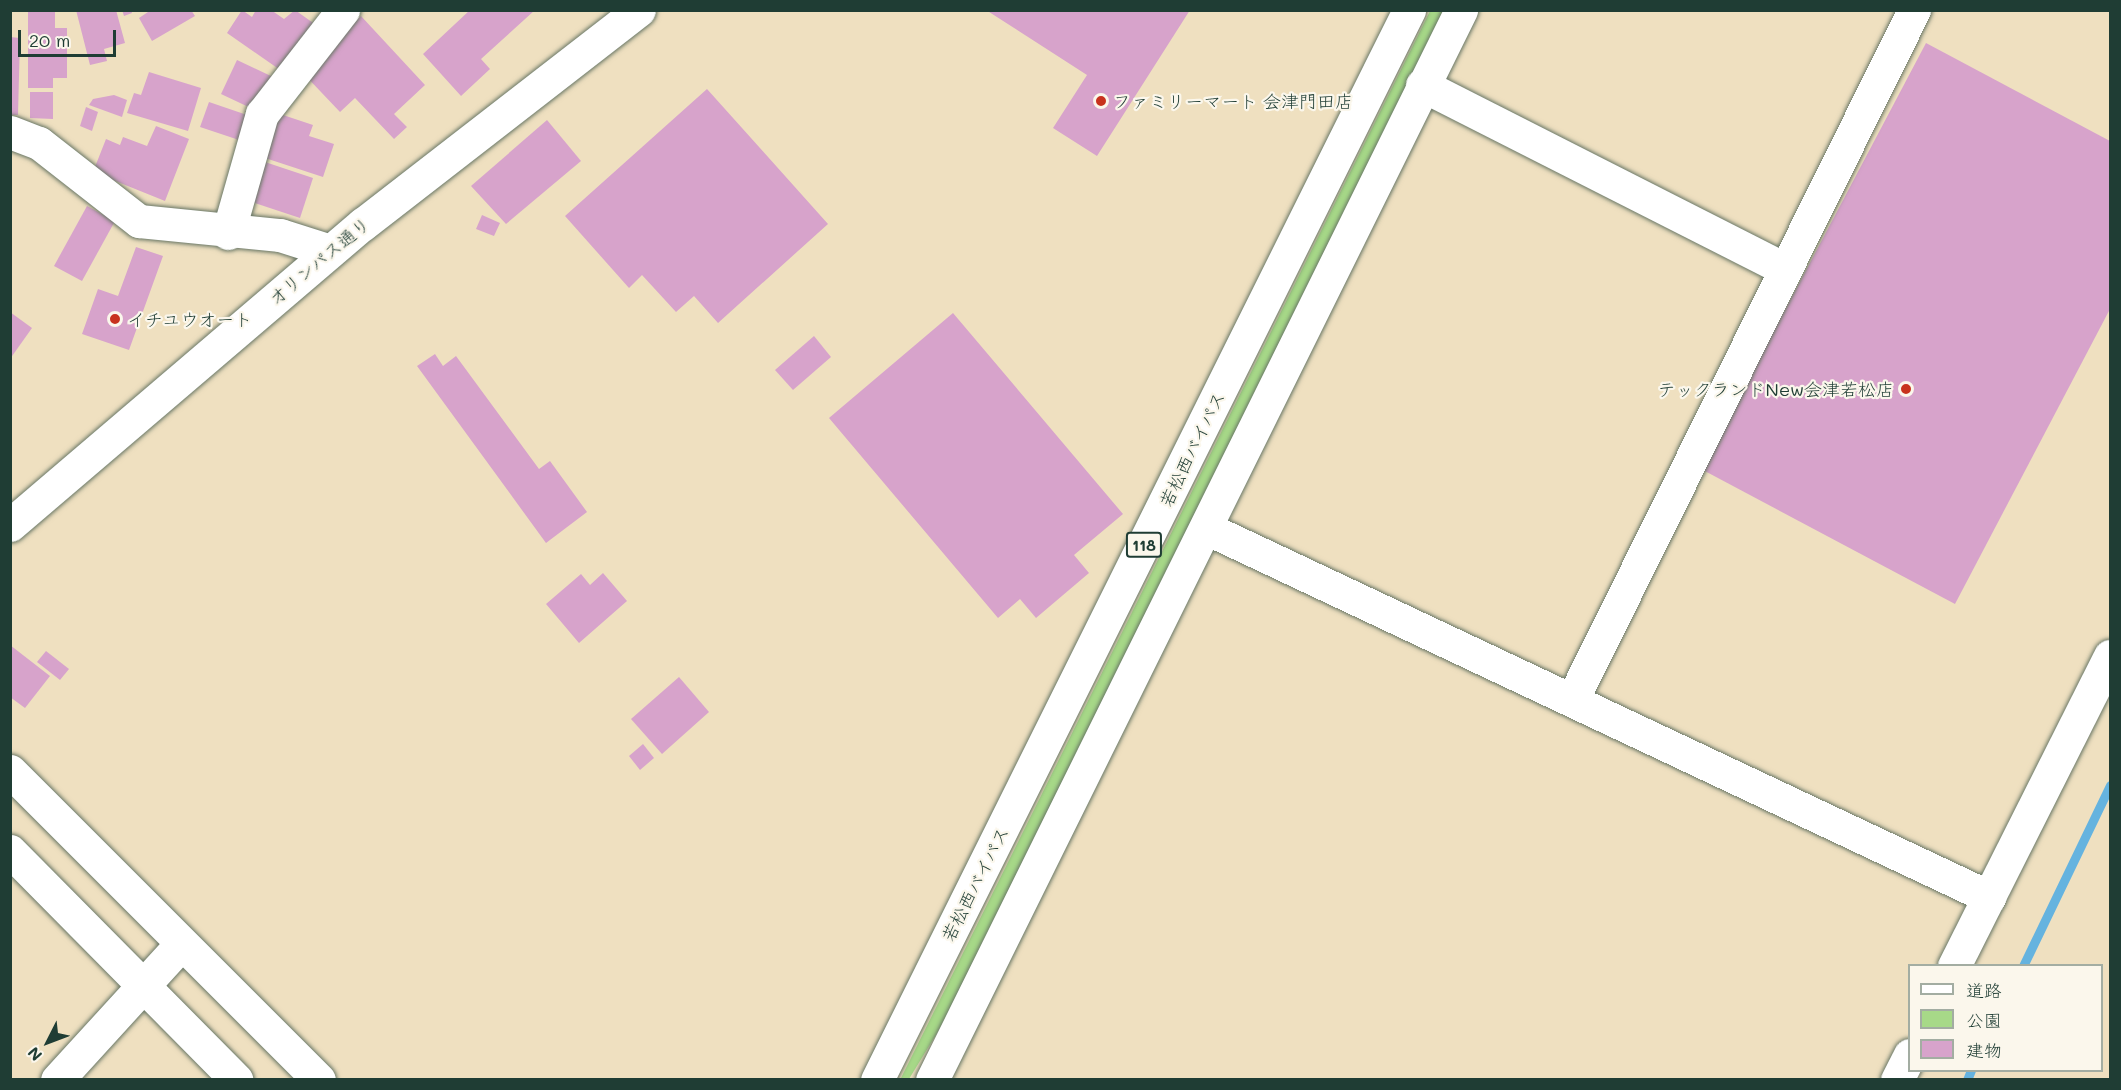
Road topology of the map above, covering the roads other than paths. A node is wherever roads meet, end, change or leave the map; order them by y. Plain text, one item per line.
1 (344, 10) edge
2 (639, 10) edge
3 (1409, 10) edge
4 (1461, 10) edge
5 (1914, 10) edge
6 (1422, 85) junction
7 (10, 132) edge
8 (228, 233) junction
9 (330, 251) junction
10 (1785, 269) junction
11 (10, 525) edge
12 (1206, 528) junction
13 (2110, 656) edge
14 (1578, 688) dead end
15 (10, 771) edge
16 (10, 850) edge
17 (1989, 897) junction
18 (180, 944) junction
19 (1955, 964) edge
20 (142, 987) junction
21 (1908, 1059) edge
22 (57, 1080) edge
23 (237, 1080) edge
24 (319, 1080) edge
25 (878, 1080) edge
26 (932, 1080) edge
27 (1897, 1080) edge

1 - 8 main road
2 - 9 main road, オリンパス通り
3 - 25 main road, 若松西バイパス / 118
4 - 6 main road, 118
5 - 10 main road
6 - 10 main road
6 - 12 main road, 118
7 - 8 main road
8 - 9 main road
9 - 11 main road, オリンパス通り
10 - 14 main road
12 - 17 main road
12 - 26 main road, 118
13 - 17 main road
15 - 18 main road
16 - 20 main road
17 - 19 main road
18 - 20 main road
18 - 24 main road
20 - 22 main road
20 - 23 main road
21 - 27 main road

